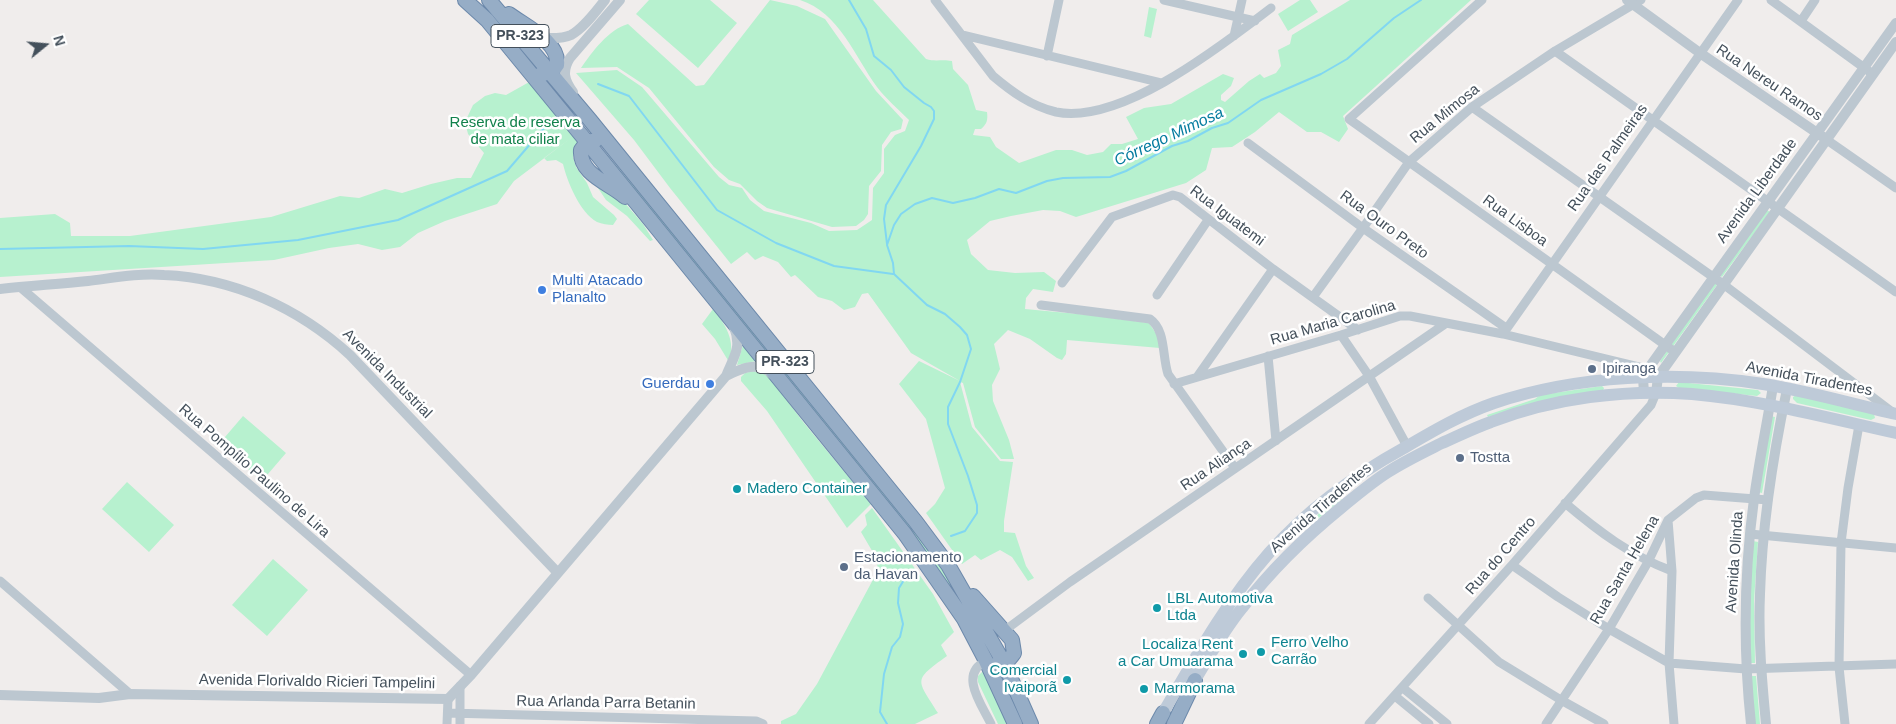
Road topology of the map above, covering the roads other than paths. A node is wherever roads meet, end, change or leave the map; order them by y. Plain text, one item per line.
1 (465, 0) edge
2 (605, 0) edge
3 (620, 0) edge
4 (935, 0) edge
5 (1059, 0) edge
6 (1164, 0) edge
7 (1242, 0) edge
8 (1482, 0) edge
9 (1738, 0) edge
10 (1770, 0) edge
11 (1816, 0) edge
12 (1634, 1) edge
13 (491, 2) edge
14 (1271, 8) dead end
15 (1238, 17) junction
16 (487, 20) junction
17 (1255, 20) junction
18 (1801, 21) junction
19 (1896, 23) edge
20 (962, 35) junction
21 (1234, 36) junction
22 (543, 38) junction
23 (1896, 42) edge
24 (1555, 50) junction
25 (1700, 54) junction
26 (1047, 56) junction
27 (1869, 71) junction
28 (551, 72) junction
29 (1162, 83) junction
30 (1472, 107) junction
31 (590, 120) junction
32 (1652, 120) junction
33 (1817, 134) junction
34 (1826, 140) junction
35 (588, 142) junction
36 (1248, 142) dead end
37 (620, 159) junction
38 (1409, 162) junction
39 (1799, 168) junction
40 (1896, 188) edge
41 (1598, 197) junction
42 (1768, 202) junction
43 (1777, 208) junction
44 (1208, 220) junction
45 (1363, 228) junction
46 (1550, 263) junction
47 (1273, 269) junction
48 (1713, 278) junction
49 (1062, 283) dead end
50 (1723, 284) junction
51 (20, 287) junction
52 (0, 289) edge
53 (1896, 292) edge
54 (1157, 295) dead end
55 (1313, 297) junction
56 (1041, 305) dead end
57 (732, 321) junction
58 (1445, 324) junction
59 (1358, 330) junction
60 (1504, 331) junction
61 (1341, 335) junction
62 (1665, 346) junction
63 (1675, 352) junction
64 (1268, 356) junction
65 (1650, 374) junction
66 (726, 376) junction
67 (1369, 376) junction
68 (1197, 377) junction
69 (780, 381) junction
70 (1174, 384) junction
71 (1773, 386) junction
72 (1787, 389) junction
73 (1650, 397) junction
74 (1770, 404) junction
75 (1783, 407) junction
76 (1478, 410) junction
77 (1895, 412) edge
78 (1484, 424) junction
79 (1859, 425) junction
80 (1896, 433) edge
81 (1276, 441) junction
82 (1411, 443) junction
83 (1422, 453) junction
84 (1235, 468) junction
85 (1339, 491) junction
86 (1754, 498) junction
87 (1768, 500) junction
88 (1348, 502) junction
89 (1565, 503) junction
90 (1668, 520) junction
91 (1750, 534) junction
92 (1764, 536) junction
93 (1841, 543) junction
94 (1896, 548) edge
95 (1648, 562) junction
96 (948, 565) junction
97 (1512, 566) junction
98 (1672, 571) junction
99 (557, 572) junction
100 (0, 581) edge
101 (1428, 598) dead end
102 (1458, 625) junction
103 (1221, 626) junction
104 (1609, 629) junction
105 (1004, 631) junction
106 (996, 662) junction
107 (1669, 663) junction
108 (1896, 664) edge
109 (1839, 667) junction
110 (1760, 668) junction
111 (1746, 669) junction
112 (471, 675) junction
113 (1195, 680) junction
114 (460, 686) junction
115 (1403, 688) junction
116 (130, 694) junction
117 (0, 695) edge
118 (1395, 696) junction
119 (448, 699) junction
120 (1561, 700) junction
121 (448, 713) junction
122 (460, 713) junction
123 (1159, 720) edge
124 (638, 721) edge
125 (447, 724) edge
126 (460, 724) edge
127 (762, 724) edge
128 (991, 724) edge
129 (1015, 724) edge
130 (1031, 724) edge
131 (1174, 724) edge
132 (1180, 724) edge
133 (1369, 724) edge
134 (1430, 724) edge
135 (1447, 724) edge
136 (1546, 724) edge
137 (1604, 724) edge
138 (1674, 724) edge
139 (1751, 724) edge
140 (1766, 724) edge
141 (1845, 724) edge

1 - 16 highway, PR-323
2 - 22 street
3 - 31 street
4 - 20 street
5 - 26 street
6 - 15 street
7 - 15 street
8 - 38 street, Rua Lisboa
9 - 25 street, Rua das Palmeiras
10 - 18 street
11 - 18 street
12 - 24 street, Rua Mimosa
12 - 25 street, Rua Nereu Ramos
13 - 22 highway
13 - 28 highway, PR-323
14 - 17 street
15 - 17 street
15 - 21 street
16 - 28 highway
16 - 35 highway, PR-323
17 - 21 street
18 - 27 street
19 - 27 street, Avenida Liberdade
20 - 26 street
20 - 29 street
21 - 29 street
22 - 28 highway
23 - 27 street, Avenida Liberdade
24 - 30 street, Rua Mimosa
24 - 32 street
25 - 32 street, Rua das Palmeiras
25 - 33 street, Rua Nereu Ramos
26 - 29 street
27 - 33 street, Avenida Liberdade
27 - 34 street, Avenida Liberdade
28 - 31 highway, PR-323
30 - 38 street, Rua Mimosa
30 - 41 street
31 - 37 highway, PR-323
32 - 41 street, Rua das Palmeiras
32 - 42 street
33 - 34 street, Rua Nereu Ramos
33 - 39 street, Avenida Liberdade
34 - 39 street, Avenida Liberdade
34 - 40 street, Rua Nereu Ramos
35 - 37 highway
35 - 57 highway, PR-323
36 - 45 street, Rua Ouro Preto
37 - 96 highway, PR-323
38 - 45 street, Rua Mimosa
38 - 46 street, Rua Lisboa
39 - 42 street, Avenida Liberdade
39 - 43 street, Avenida Liberdade
41 - 46 street, Rua das Palmeiras
41 - 48 street
42 - 43 street
42 - 48 street, Avenida Liberdade
43 - 50 street, Avenida Liberdade
43 - 53 street
44 - 47 street, Rua Iguatemi
44 - 49 street, Rua Iguatemi
44 - 54 street
45 - 55 street, Rua Mimosa
45 - 60 street, Rua Ouro Preto
46 - 60 street, Rua das Palmeiras
46 - 62 street, Rua Lisboa
47 - 55 street, Rua Iguatemi
47 - 68 street
48 - 50 street
48 - 62 street, Avenida Liberdade
50 - 63 street, Avenida Liberdade
50 - 77 street
51 - 52 street, Avenida Industrial
51 - 99 street, Avenida Industrial
51 - 112 street, Rua Pompílio Paulino de Lira
55 - 59 street, Rua Iguatemi
56 - 70 street
57 - 66 street, Avenida Florivaldo Ricieri Tampelini
57 - 69 highway, PR-323
58 - 59 street, Rua Maria Carolina
58 - 60 street, Rua Maria Carolina
58 - 67 street, Rua Aliança
59 - 61 street, Rua Maria Carolina
60 - 65 street, Rua Maria Carolina
61 - 64 street, Rua Maria Carolina
61 - 67 street
62 - 63 street, Rua Lisboa
62 - 65 street, Avenida Liberdade
63 - 65 street, Avenida Liberdade
64 - 68 street, Rua Maria Carolina
64 - 81 street
65 - 71 main road, Avenida Tiradentes
65 - 73 street
65 - 76 main road, Avenida Tiradentes
66 - 69 street, Avenida Florivaldo Ricieri Tampelini
66 - 99 street, Avenida Florivaldo Ricieri Tampelini
67 - 81 street, Rua Aliança
67 - 82 street
68 - 70 street, Rua Maria Carolina
69 - 106 highway, PR-323
70 - 84 street
71 - 72 main road, Avenida Tiradentes
71 - 74 street, Avenida Olinda
72 - 75 street, Avenida Olinda
72 - 77 main road, Avenida Tiradentes
73 - 74 main road, Avenida Tiradentes
73 - 78 main road, Avenida Tiradentes
73 - 89 street, Rua do Centro
74 - 75 main road, Avenida Tiradentes
74 - 86 street, Avenida Olinda
75 - 79 main road, Avenida Tiradentes
75 - 87 street, Avenida Olinda
76 - 78 main road
76 - 82 main road, Avenida Tiradentes
78 - 83 main road, Avenida Tiradentes
79 - 80 main road, Avenida Tiradentes
79 - 93 street
81 - 84 street, Rua Aliança
82 - 83 main road
82 - 85 main road, Avenida Tiradentes
83 - 88 main road, Avenida Tiradentes
84 - 105 street, Rua Aliança
85 - 88 main road
85 - 103 main road, Avenida Tiradentes
86 - 87 street, Rua Santa Helena
86 - 90 street, Rua Santa Helena
86 - 91 street, Avenida Olinda
87 - 92 street, Avenida Olinda
88 - 103 main road, Avenida Tiradentes
89 - 95 street
89 - 97 street, Rua do Centro
90 - 95 street, Rua Santa Helena
90 - 98 street
91 - 92 street
91 - 111 street, Avenida Olinda
92 - 93 street
92 - 110 street, Avenida Olinda
93 - 94 street
93 - 109 street
95 - 98 street
95 - 104 street, Rua Santa Helena
96 - 105 highway
96 - 106 highway, PR-323
97 - 102 street, Rua do Centro
97 - 104 street
98 - 107 street
99 - 112 street, Avenida Florivaldo Ricieri Tampelini
100 - 116 street
101 - 102 street
102 - 115 street, Rua do Centro
102 - 120 street
103 - 113 main road, Avenida Tiradentes
103 - 123 main road, Avenida Tiradentes
104 - 107 street
104 - 120 street, Rua Santa Helena
105 - 106 highway
106 - 128 street
106 - 129 highway, PR-323
106 - 130 highway, PR-323
107 - 111 street
107 - 138 street
108 - 109 street
109 - 110 street
109 - 141 street
110 - 111 street
110 - 140 street, Avenida Olinda
111 - 139 street, Avenida Olinda
112 - 114 street, Avenida Florivaldo Ricieri Tampelini
113 - 131 highway
113 - 132 highway
114 - 119 street, Avenida Florivaldo Ricieri Tampelini
114 - 122 street
115 - 118 street, Rua do Centro
115 - 135 street
116 - 117 street, Avenida Florivaldo Ricieri Tampelini
116 - 119 street, Avenida Florivaldo Ricieri Tampelini
118 - 133 street, Rua do Centro
118 - 134 street
119 - 121 street
120 - 136 street, Rua Santa Helena
120 - 137 street
121 - 122 street, Rua Arlanda Parra Betanin
121 - 125 street
122 - 124 street, Rua Arlanda Parra Betanin
122 - 126 street
124 - 127 street, Rua Arlanda Parra Betanin

